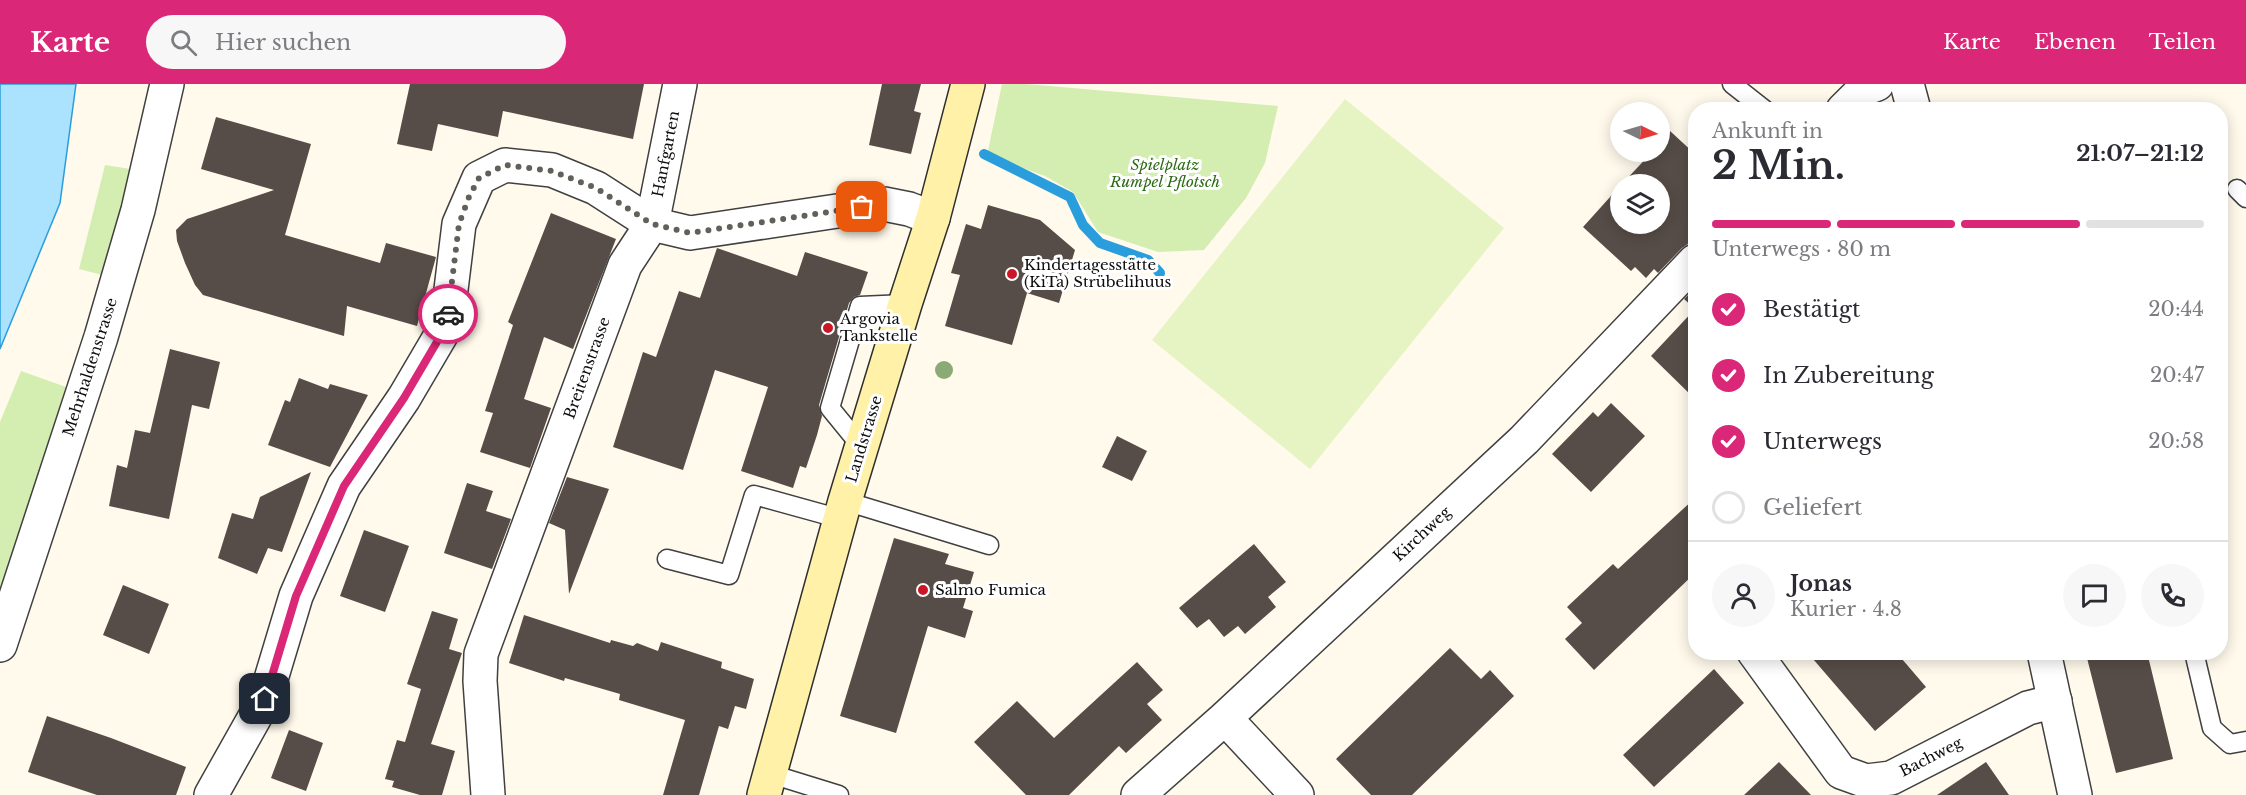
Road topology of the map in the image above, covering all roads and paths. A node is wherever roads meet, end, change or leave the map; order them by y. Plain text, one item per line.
1 (167, 84) edge
2 (680, 84) edge
3 (968, 84) edge
4 (1732, 84) edge
5 (1877, 84) edge
6 (1907, 84) edge
7 (1755, 102) edge
8 (1851, 102) edge
9 (1912, 102) edge
10 (933, 218) junction
11 (652, 224) junction
12 (1688, 268) edge
13 (843, 510) junction
14 (989, 545) dead end
15 (667, 559) dead end
16 (0, 645) edge
17 (1760, 660) edge
18 (2046, 660) edge
19 (2196, 660) edge
20 (2055, 701) junction
21 (1225, 718) junction
22 (2246, 741) edge
23 (768, 784) edge
24 (211, 795) edge
25 (488, 795) edge
26 (839, 795) edge
27 (1138, 795) edge
28 (1297, 795) edge
29 (2075, 795) edge

1 - 16 street, Mehrhaldenstrasse
2 - 11 street, Hanfgarten
3 - 10 main road, Landstrasse
4 - 7 lane
5 - 8 street
6 - 9 street
10 - 11 street
10 - 13 main road, Landstrasse
11 - 24 street
11 - 25 street, Breitenstrasse
12 - 21 street, Kirchweg
13 - 14 lane
13 - 15 lane
13 - 23 main road, Landstrasse
17 - 20 street, Bachweg
18 - 20 street
19 - 22 lane
20 - 29 street
21 - 27 street, Kirchweg
21 - 28 street
23 - 26 lane

